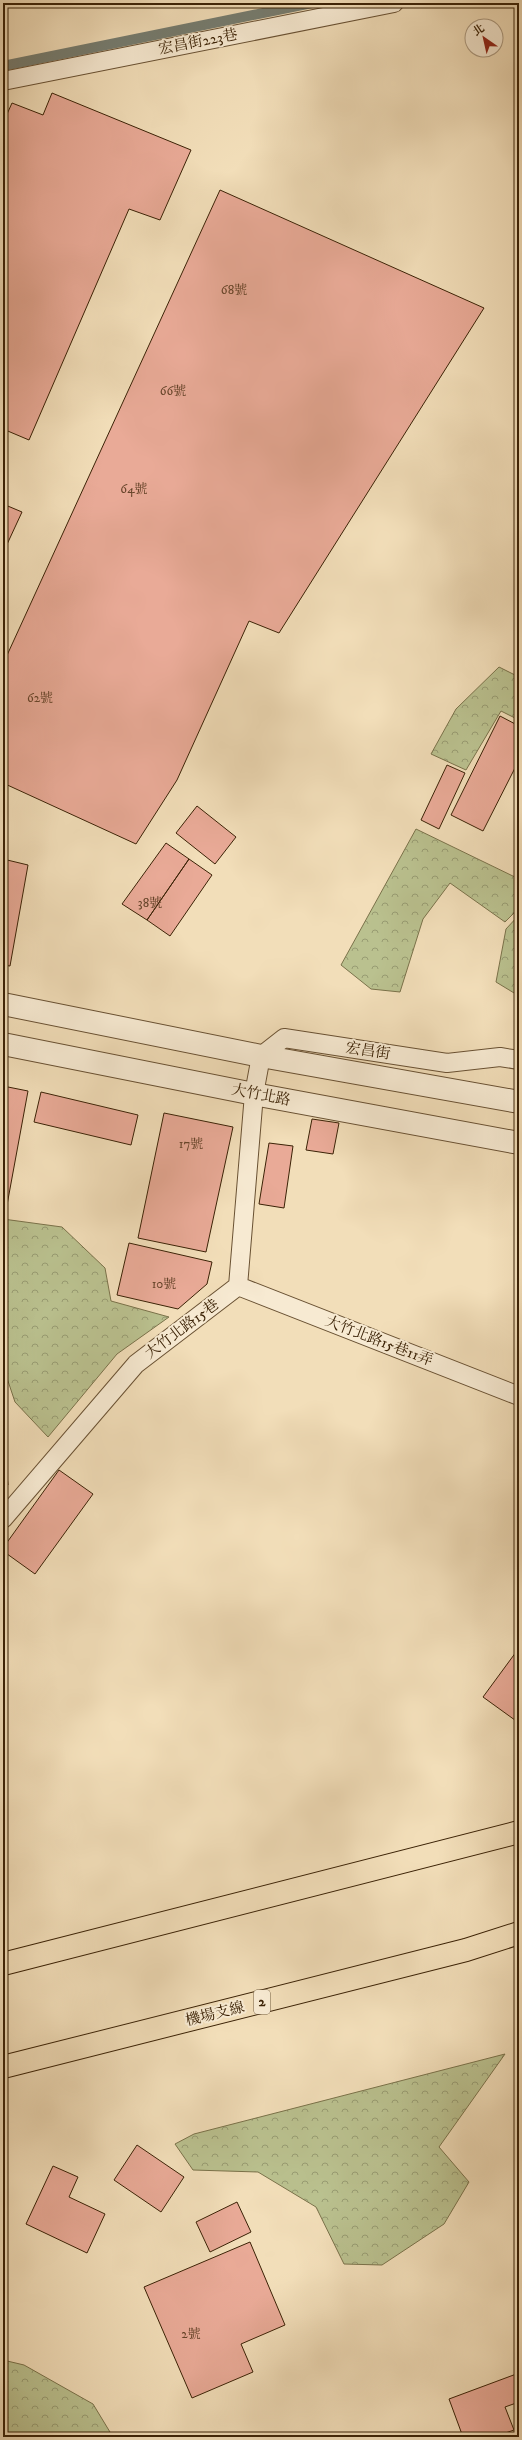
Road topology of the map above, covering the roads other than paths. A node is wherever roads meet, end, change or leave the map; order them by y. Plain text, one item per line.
1 (394, 3) edge
2 (3, 81) edge
3 (3, 1004) edge
4 (3, 1044) edge
5 (261, 1056) junction
6 (519, 1060) edge
7 (254, 1094) junction
8 (519, 1102) edge
9 (519, 1143) edge
10 (238, 1286) junction
11 (519, 1396) edge
12 (3, 1519) edge
13 (519, 1832) edge
14 (519, 1933) edge
15 (3, 1964) edge
16 (3, 2067) edge

1 - 2 lane, 宏昌街223巷
3 - 5 street
4 - 7 street, 大竹北路
5 - 6 lane, 宏昌街
5 - 7 lane
5 - 8 street
7 - 9 street, 大竹北路
7 - 10 lane
10 - 11 lane, 大竹北路15巷11弄
10 - 12 lane, 大竹北路15巷
13 - 15 highway
14 - 16 highway, 機場支線 / 2

